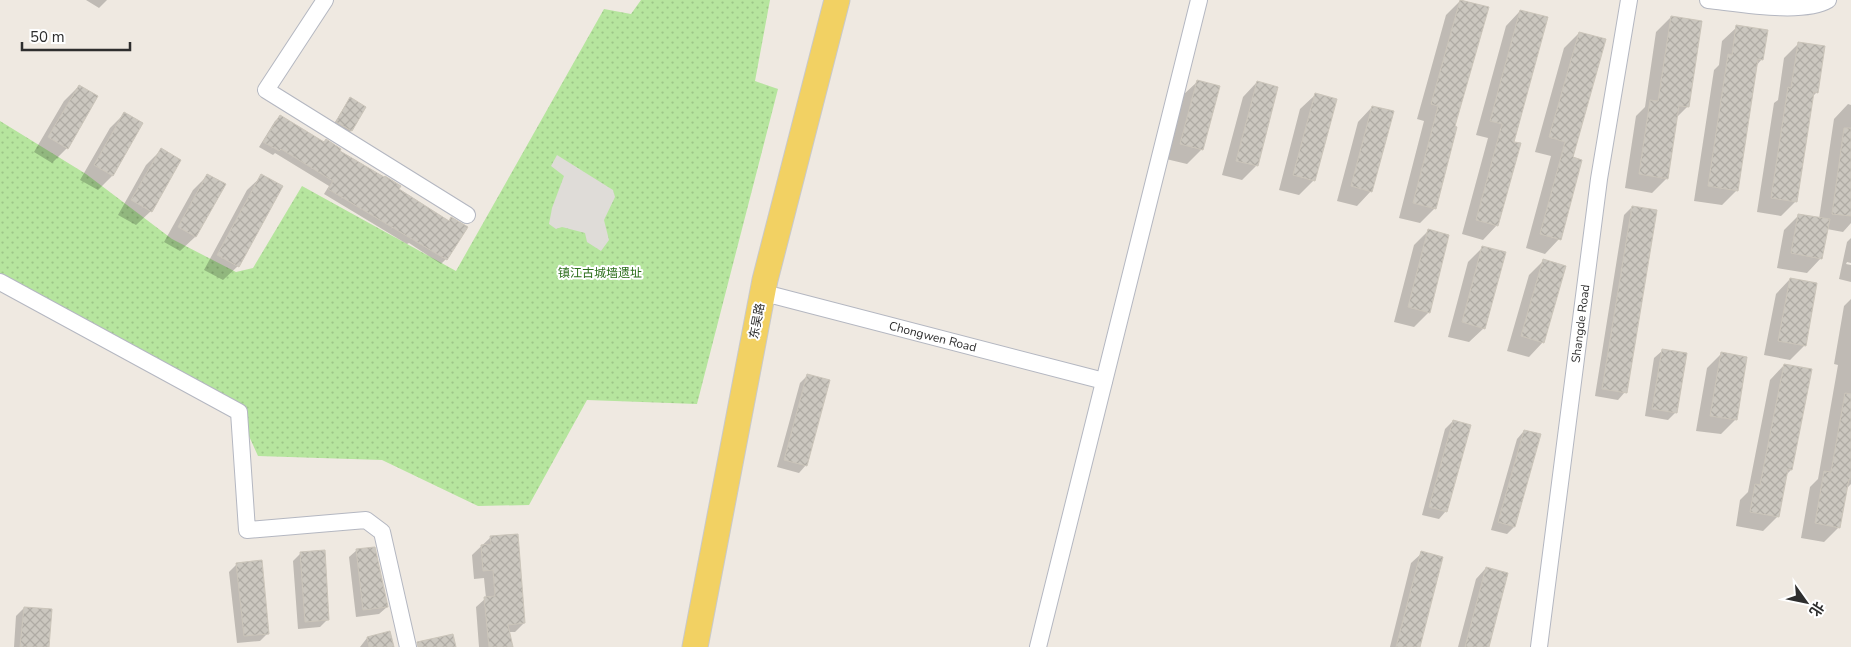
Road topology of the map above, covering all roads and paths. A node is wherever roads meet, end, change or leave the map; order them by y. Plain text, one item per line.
1 (325, 0) edge
2 (837, 0) edge
3 (849, 0) edge
4 (1199, 0) edge
5 (1629, 0) edge
6 (1708, 0) edge
7 (1828, 0) edge
8 (468, 215) dead end
9 (0, 282) edge
10 (769, 295) junction
11 (1104, 381) junction
12 (408, 647) edge
13 (695, 647) edge
14 (707, 647) edge
15 (1038, 647) edge
16 (1539, 647) edge

1 - 8 street
2 - 10 main road, 东吴路
3 - 10 main road, 东吴路
4 - 11 street
5 - 16 street, Shangde Road
6 - 7 street
9 - 12 street
10 - 11 street, Chongwen Road
10 - 13 main road, 东吴路
10 - 14 main road, 东吴路
11 - 15 street

